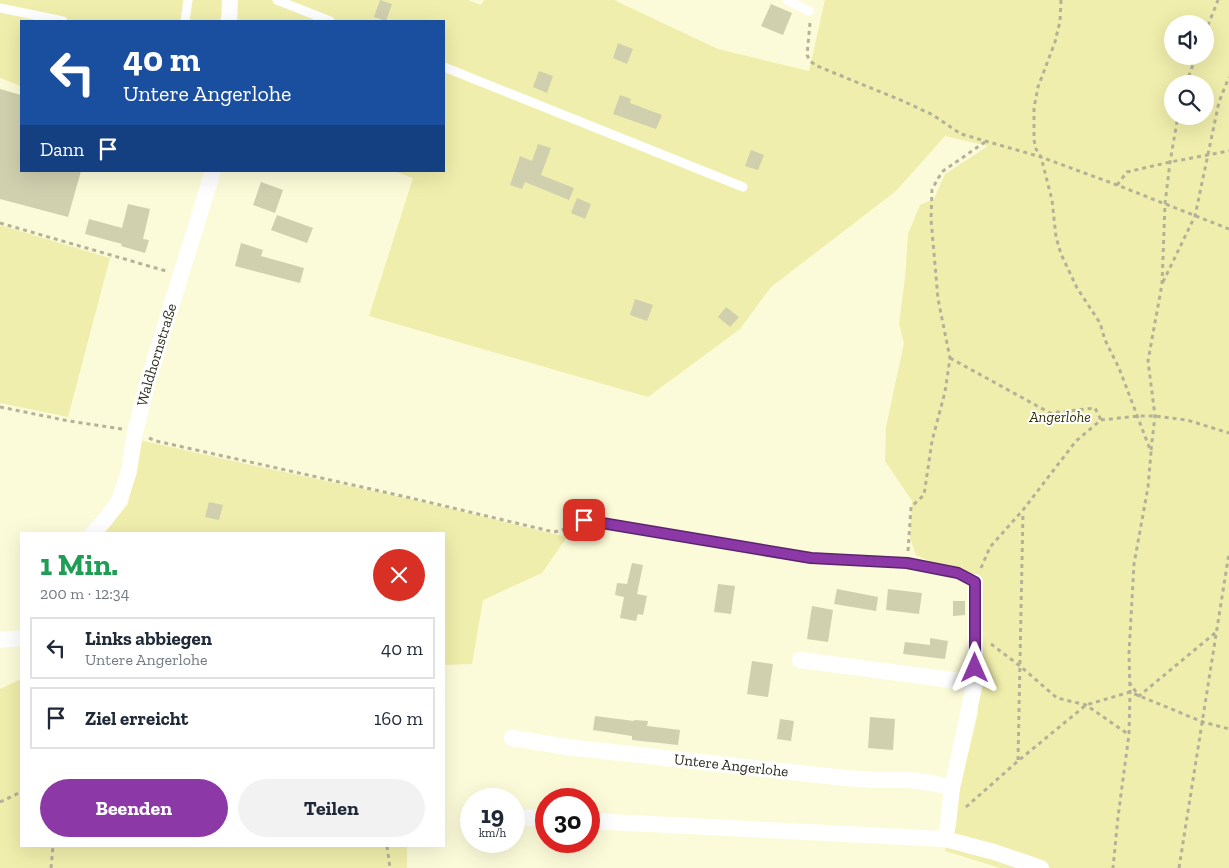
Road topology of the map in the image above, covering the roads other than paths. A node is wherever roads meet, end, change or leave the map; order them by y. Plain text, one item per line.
1 (188, 0) edge
2 (230, 0) edge
3 (277, 0) edge
4 (787, 0) edge
5 (0, 8) edge
6 (809, 11) road end
7 (58, 20) edge
8 (185, 20) edge
9 (229, 20) edge
10 (327, 20) edge
11 (445, 67) edge
12 (213, 172) edge
13 (743, 187) dead end
14 (584, 520) road end
15 (94, 532) edge
16 (975, 582) joint
17 (20, 638) edge
18 (0, 640) edge
19 (800, 660) dead end
20 (975, 682) junction
21 (512, 738) dead end
22 (952, 788) junction
23 (600, 821) edge
24 (946, 832) junction
25 (1041, 868) edge

1 - 8 lane
2 - 9 street
3 - 10 lane
4 - 6 lane
5 - 7 lane
11 - 13 lane
12 - 15 street, Waldhornstraße
14 - 16 lane
16 - 20 street
17 - 18 street
19 - 20 street
20 - 22 street
21 - 22 street, Untere Angerlohe
22 - 24 street
23 - 24 street
24 - 25 street

